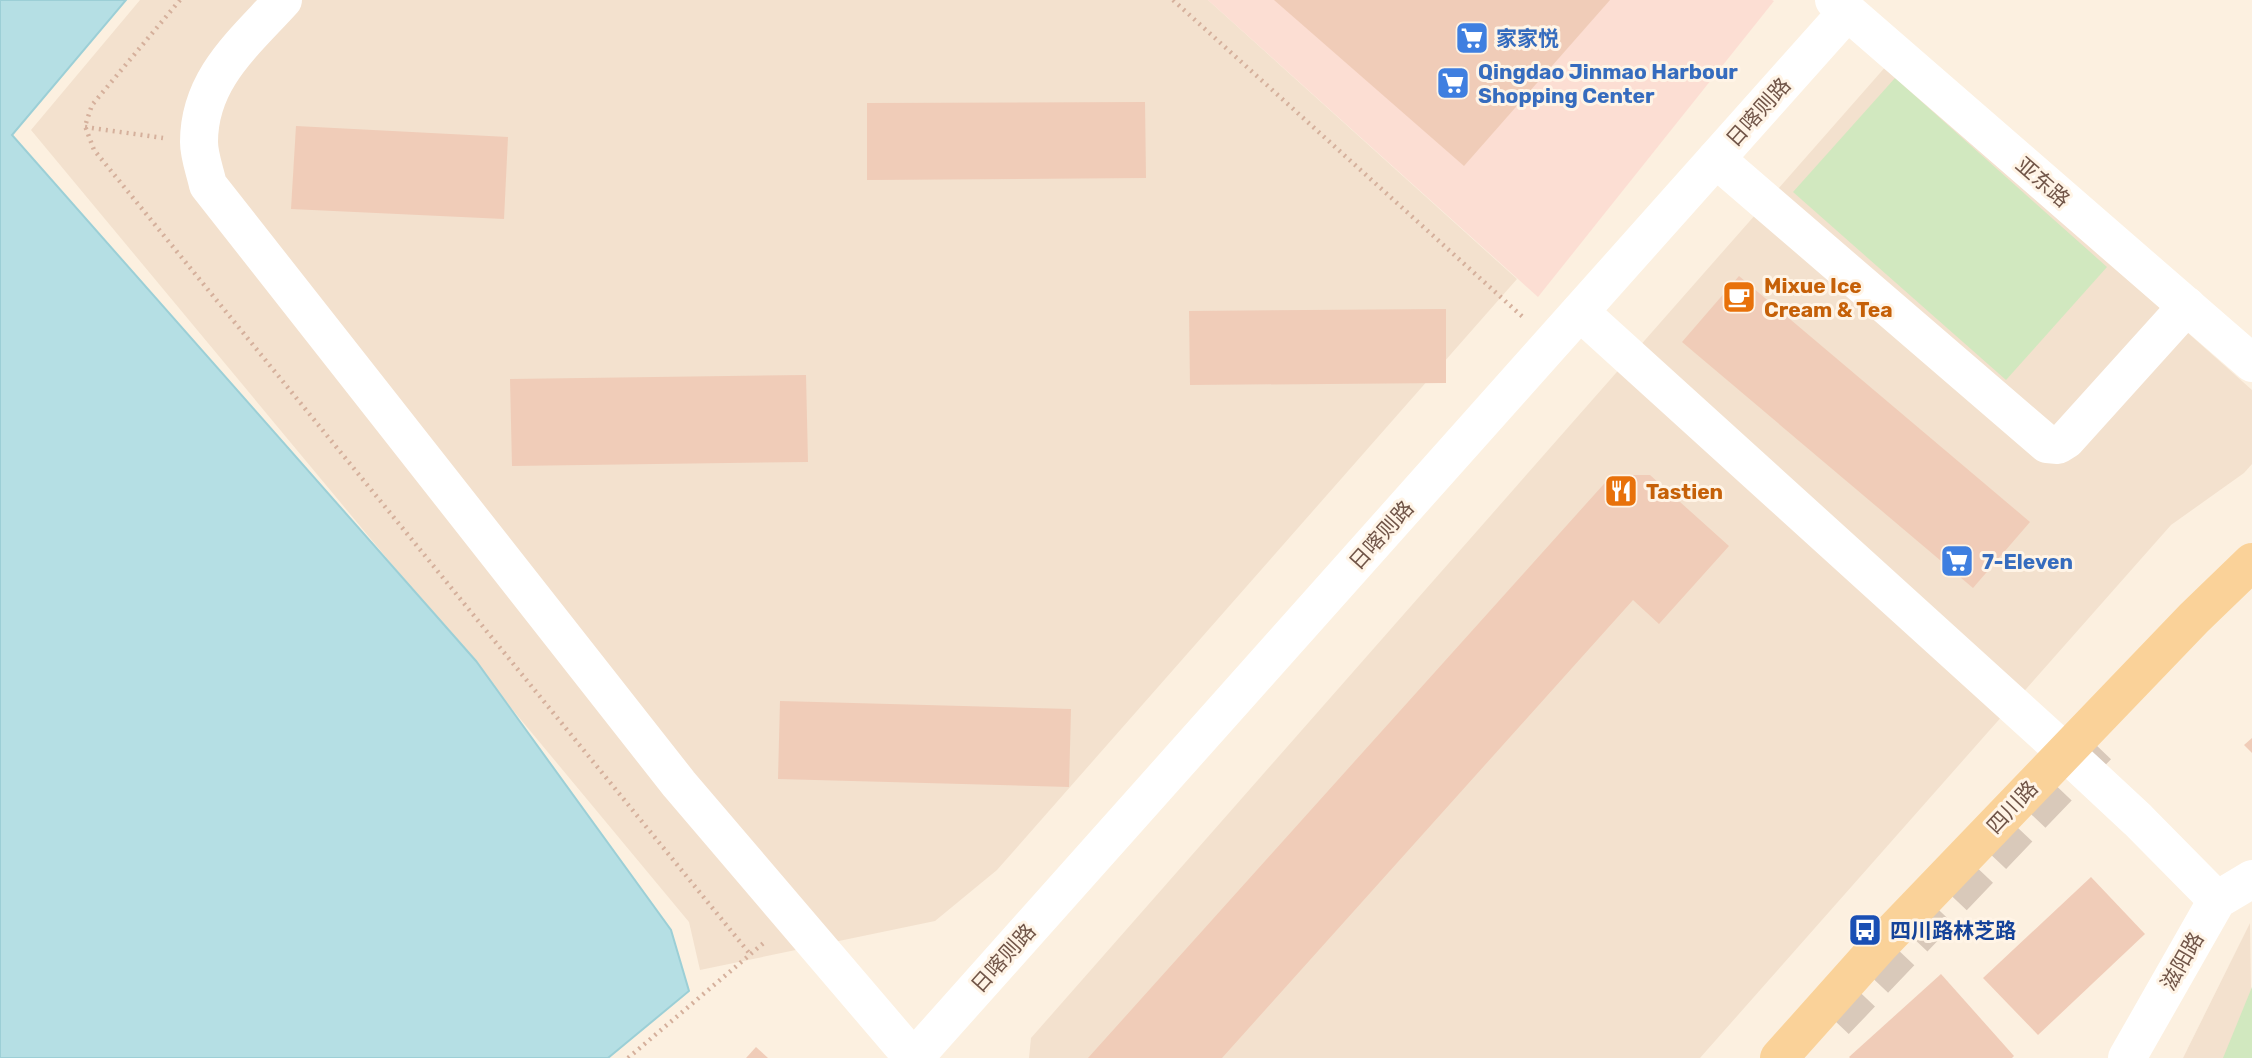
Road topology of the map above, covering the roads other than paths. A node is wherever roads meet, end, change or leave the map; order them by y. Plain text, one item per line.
1 (283, 0) edge
2 (1841, 6) edge
3 (1716, 159) junction
4 (2187, 306) junction
5 (1580, 312) junction
6 (2252, 363) edge
7 (2252, 562) edge
8 (2065, 752) junction
9 (2252, 879) edge
10 (2217, 900) junction
11 (914, 1058) edge
12 (1779, 1058) edge
13 (2127, 1058) edge

1 - 11 street
2 - 3 street, 日喀则路
2 - 4 street, 亚东路
3 - 4 street
3 - 5 street, 日喀则路
4 - 6 street, 亚东路
5 - 8 street
5 - 11 street, 日喀则路
7 - 8 main road, 四川路
8 - 10 street
8 - 12 main road, 四川路
9 - 10 street, 滋阳路
10 - 13 street, 滋阳路

